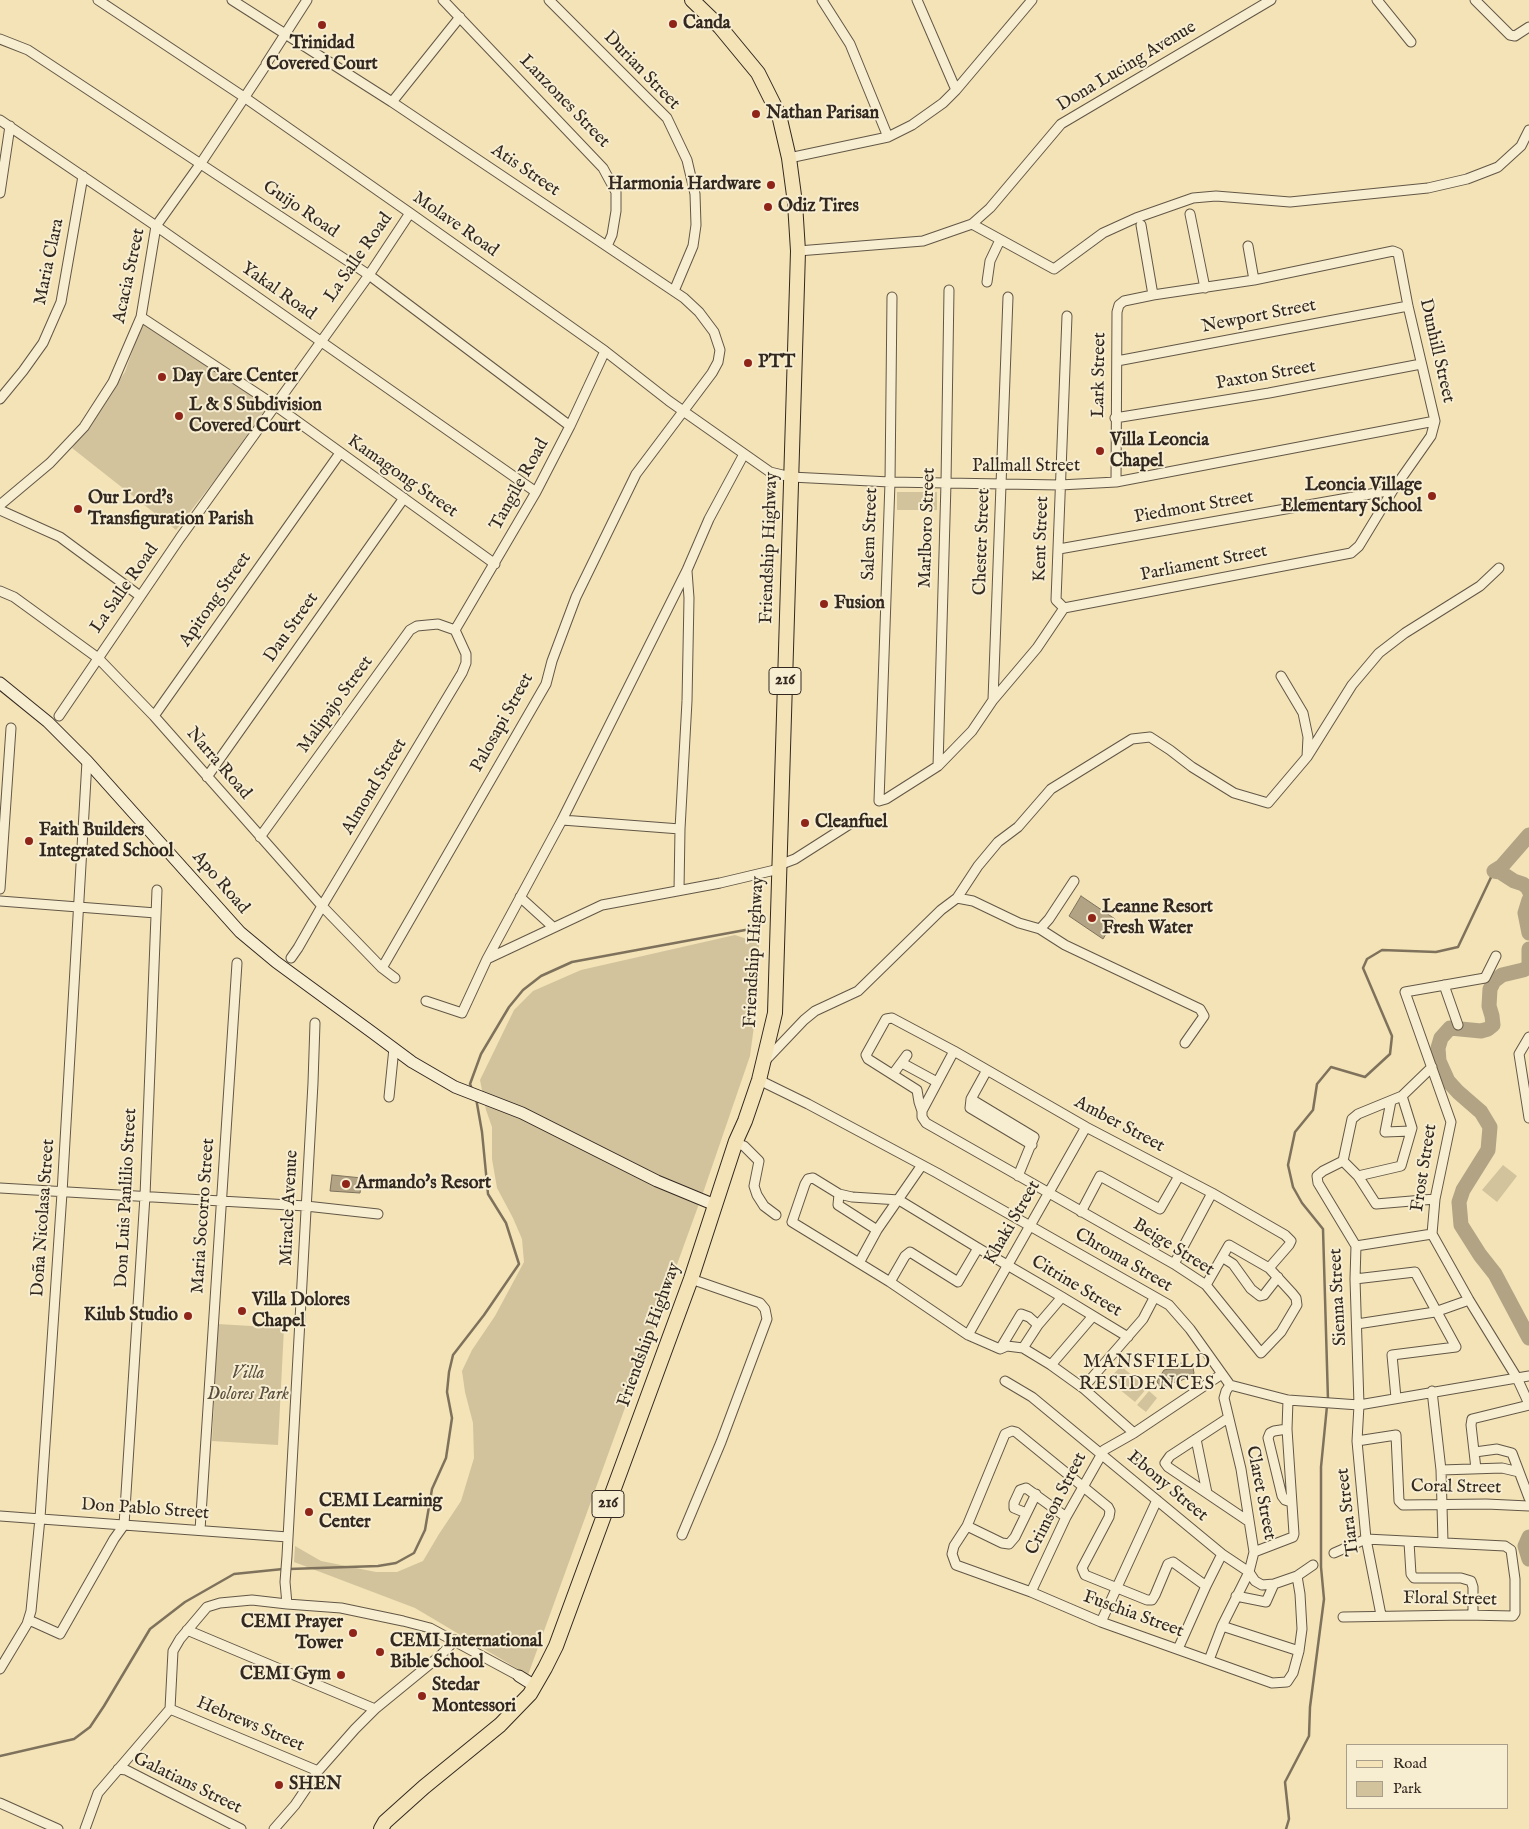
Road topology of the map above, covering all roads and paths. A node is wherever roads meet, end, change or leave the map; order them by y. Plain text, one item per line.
1 (98, 0) edge
2 (232, 0) edge
3 (307, 0) edge
4 (443, 0) edge
5 (549, 0) edge
6 (692, 0) edge
7 (822, 0) edge
8 (1032, 0) edge
9 (1271, 0) edge
10 (1377, 0) edge
11 (1476, 0) edge
12 (922, 2) edge
13 (460, 17) junction
14 (1529, 27) edge
15 (285, 34) junction
16 (0, 39) edge
17 (1411, 42) dead end
18 (956, 90) junction
19 (244, 97) junction
20 (392, 102) junction
21 (0, 120) edge
22 (10, 126) junction
23 (1529, 130) edge
24 (888, 137) junction
25 (789, 158) junction
26 (200, 163) junction
27 (83, 176) junction
28 (0, 193) edge
29 (410, 213) junction
30 (1190, 214) dead end
31 (972, 224) junction
32 (1141, 225) dead end
33 (156, 226) junction
34 (1000, 240) junction
35 (607, 246) junction
36 (1248, 246) dead end
37 (798, 251) junction
38 (369, 275) junction
39 (1254, 280) junction
40 (987, 282) dead end
41 (1205, 288) junction
42 (949, 290) dead end
43 (674, 291) junction
44 (1153, 295) junction
45 (1008, 297) dead end
46 (892, 298) dead end
47 (1408, 306) junction
48 (1067, 316) dead end
49 (141, 317) junction
50 (320, 342) junction
51 (605, 351) junction
52 (1117, 361) junction
53 (1421, 364) junction
54 (0, 399) edge
55 (276, 406) junction
56 (684, 410) junction
57 (1115, 418) junction
58 (1435, 421) junction
59 (570, 426) junction
60 (340, 453) junction
61 (744, 454) junction
62 (791, 477) junction
63 (890, 482) junction
64 (1116, 482) junction
65 (946, 483) junction
66 (1002, 483) junction
67 (1060, 486) junction
68 (1393, 490) junction
69 (536, 492) junction
70 (404, 498) junction
71 (0, 505) edge
72 (0, 510) edge
73 (1059, 549) junction
74 (1351, 553) joint
75 (495, 564) junction
76 (1498, 568) dead end
77 (687, 570) junction
78 (0, 591) edge
79 (676, 593) junction
80 (140, 596) junction
81 (689, 598) junction
82 (1064, 608) junction
83 (455, 630) junction
84 (98, 658) junction
85 (1281, 676) dead end
86 (0, 683) edge
87 (994, 700) junction
88 (59, 716) dead end
89 (154, 716) junction
90 (12, 728) dead end
91 (1308, 757) junction
92 (87, 761) junction
93 (938, 766) junction
94 (206, 777) junction
95 (562, 820) junction
96 (853, 822) dead end
97 (680, 829) junction
98 (260, 837) junction
99 (779, 867) junction
100 (1074, 881) dead end
101 (0, 889) edge
102 (157, 890) dead end
103 (679, 890) junction
104 (520, 897) junction
105 (957, 898) junction
106 (0, 901) edge
107 (79, 906) junction
108 (322, 906) junction
109 (156, 913) junction
110 (553, 928) junction
111 (1040, 929) junction
112 (1496, 956) dead end
113 (291, 958) dead end
114 (487, 959) junction
115 (237, 963) dead end
116 (382, 968) junction
117 (396, 978) dead end
118 (1444, 985) junction
119 (426, 1001) dead end
120 (315, 1023) dead end
121 (1458, 1025) dead end
122 (1529, 1037) edge
123 (1185, 1043) dead end
124 (394, 1048) junction
125 (954, 1051) junction
126 (764, 1061) junction
127 (1432, 1066) junction
128 (987, 1070) junction
129 (893, 1074) junction
130 (759, 1080) junction
131 (938, 1082) junction
132 (1402, 1096) junction
133 (389, 1097) dead end
134 (1392, 1100) junction
135 (1528, 1101) edge
136 (922, 1111) junction
137 (1529, 1118) edge
138 (1086, 1127) junction
139 (1412, 1131) junction
140 (735, 1143) junction
141 (1343, 1161) junction
142 (922, 1165) junction
143 (1018, 1176) junction
144 (1179, 1176) junction
145 (1358, 1176) junction
146 (0, 1188) edge
147 (62, 1193) junction
148 (1050, 1193) junction
149 (838, 1194) junction
150 (1212, 1194) junction
151 (144, 1196) junction
152 (1435, 1199) junction
153 (899, 1200) junction
154 (221, 1201) junction
155 (715, 1205) junction
156 (306, 1206) junction
157 (1081, 1212) junction
158 (378, 1214) dead end
159 (776, 1214) dead end
160 (1030, 1226) junction
161 (877, 1230) junction
162 (1432, 1234) junction
163 (1356, 1246) junction
164 (978, 1248) junction
165 (1222, 1257) junction
166 (859, 1263) junction
167 (1174, 1264) junction
168 (1008, 1266) junction
169 (1269, 1268) junction
170 (1278, 1277) junction
171 (691, 1279) junction
172 (1355, 1279) junction
173 (890, 1282) junction
174 (1206, 1285) junction
175 (1062, 1297) junction
176 (1154, 1298) junction
177 (1468, 1300) junction
178 (1435, 1312) junction
179 (1092, 1316) junction
180 (1357, 1324) junction
181 (1038, 1325) junction
182 (968, 1335) junction
183 (1128, 1337) junction
184 (1023, 1348) junction
185 (1000, 1349) junction
186 (1052, 1365) junction
187 (1222, 1374) junction
188 (1529, 1376) edge
189 (1517, 1378) junction
190 (1005, 1381) dead end
191 (1230, 1385) junction
192 (1083, 1388) junction
193 (1432, 1391) junction
194 (1396, 1398) junction
195 (1288, 1400) junction
196 (1359, 1404) junction
197 (1529, 1404) edge
198 (1228, 1418) junction
199 (1287, 1429) junction
200 (1134, 1433) junction
201 (1196, 1439) junction
202 (1357, 1441) junction
203 (1475, 1452) junction
204 (1101, 1453) junction
205 (1476, 1469) junction
206 (1441, 1470) junction
207 (1519, 1472) junction
208 (1082, 1487) junction
209 (1207, 1493) junction
210 (1036, 1494) junction
211 (1529, 1498) edge
212 (1157, 1500) junction
213 (1291, 1502) junction
214 (1442, 1505) junction
215 (1529, 1506) edge
216 (1026, 1513) junction
217 (0, 1516) edge
218 (1066, 1517) junction
219 (40, 1518) junction
220 (1248, 1521) junction
221 (124, 1525) junction
222 (967, 1526) junction
223 (200, 1530) junction
224 (682, 1535) dead end
225 (288, 1537) junction
226 (1366, 1539) junction
227 (1409, 1542) junction
228 (1444, 1542) junction
229 (1254, 1552) junction
230 (1334, 1553) dead end
231 (1222, 1554) junction
232 (1313, 1565) dead end
233 (1250, 1572) junction
234 (1297, 1576) junction
235 (1274, 1584) junction
236 (1206, 1586) junction
237 (1116, 1588) junction
238 (1031, 1592) junction
239 (1236, 1596) junction
240 (287, 1604) junction
241 (1382, 1615) junction
242 (1473, 1615) junction
243 (1343, 1616) dead end
244 (29, 1620) junction
245 (1101, 1622) junction
246 (1222, 1626) junction
247 (187, 1630) junction
248 (455, 1640) junction
249 (1178, 1648) junction
250 (1299, 1651) junction
251 (1209, 1660) junction
252 (0, 1669) edge
253 (519, 1676) joint
254 (535, 1686) junction
255 (170, 1709) junction
256 (375, 1709) junction
257 (118, 1769) junction
258 (318, 1771) junction
259 (0, 1803) edge
260 (87, 1828) edge
261 (58, 1829) edge
262 (241, 1829) edge
263 (274, 1829) edge
264 (381, 1829) edge

1 - 19 street, Molave Road
2 - 15 street, Atis Street
3 - 15 street, Acacia Street
4 - 13 street, Lanzones Street
5 - 43 street, Durian Street
6 - 25 main road, Friendship Highway / 216
7 - 24 street
8 - 18 street
9 - 31 street, Dona Lucing Avenue
10 - 17 street
11 - 14 street
12 - 18 street
13 - 20 street
13 - 35 street, Lanzones Street
15 - 19 street, Acacia Street
15 - 20 street, Atis Street
16 - 26 street, Guijo Road
18 - 24 street
19 - 26 street, Acacia Street
19 - 29 street, Molave Road
20 - 35 street, Atis Street
21 - 22 street, Yakal Road
22 - 27 street, Yakal Road
22 - 28 street
23 - 34 street
24 - 25 street
25 - 37 main road, Friendship Highway / 216
26 - 33 street, Acacia Street
26 - 38 street, Guijo Road
27 - 33 street, Yakal Road
27 - 54 street, Maria Clara
29 - 38 street, La Salle Road
29 - 51 street, Molave Road
30 - 41 street
31 - 34 street
31 - 37 street, Dona Lucing Avenue
32 - 44 street
33 - 49 street, Acacia Street
33 - 50 street, Yakal Road
34 - 40 street
35 - 43 street, Atis Street
36 - 39 street
37 - 62 main road, Friendship Highway / 216
38 - 50 street, La Salle Road
38 - 59 street, Guijo Road
39 - 41 street
39 - 47 street, Dunhill Street
41 - 44 street
42 - 65 street, Marlboro Street
43 - 56 street, Atis Street
44 - 52 street, Lark Street
45 - 66 street, Chester Street
46 - 63 street, Salem Street
47 - 52 street, Newport Street
47 - 53 street, Dunhill Street
48 - 67 street, Kent Street
49 - 55 street, Kamagong Street
49 - 71 street, Acacia Street
50 - 55 street, La Salle Road
50 - 69 street, Yakal Road
51 - 56 street, Molave Road
51 - 59 street, Tangile Road
52 - 57 street, Lark Street
53 - 57 street, Paxton Street
53 - 58 street, Dunhill Street
55 - 60 street, Kamagong Street
55 - 80 street, La Salle Road
56 - 61 street, Molave Road
56 - 116 street, Palosapi Street
57 - 64 street, Lark Street
58 - 64 street, Pallmall Street
58 - 68 street, Dunhill Street
59 - 69 street, Tangile Road
60 - 70 street, Kamagong Street
60 - 89 street, Apitong Street
61 - 62 street, Molave Road
61 - 77 street
62 - 63 street, Pallmall Street
62 - 99 main road, Friendship Highway / 216
63 - 65 street, Pallmall Street
63 - 93 street, Salem Street
64 - 67 street, Pallmall Street
65 - 66 street, Pallmall Street
65 - 93 street, Marlboro Street
66 - 67 street, Pallmall Street
66 - 87 street, Chester Street
67 - 73 street, Kent Street
68 - 73 street, Piedmont Street
68 - 74 street, Dunhill Street
69 - 75 street, Tangile Road
70 - 75 street, Kamagong Street
70 - 94 street, Dau Street
72 - 80 street
73 - 82 street, Kent Street
74 - 82 street, Parliament Street
75 - 83 street, Tangile Road
76 - 91 street
77 - 79 street
77 - 81 street
78 - 84 street, Narra Road
79 - 81 street
79 - 95 street
80 - 84 street, La Salle Road
81 - 97 street
82 - 87 street
83 - 98 street, Malipajo Street
83 - 108 street, Almond Street
84 - 88 street, La Salle Road
84 - 89 street, Narra Road
85 - 91 street
86 - 92 street, Apo Road
87 - 93 street
89 - 94 street, Narra Road
90 - 101 street
91 - 105 street
92 - 107 street, Doña Nicolasa Street
92 - 124 street, Apo Road
94 - 98 street, Narra Road
95 - 97 street
95 - 104 street
96 - 99 street
97 - 103 street
98 - 108 street, Narra Road
99 - 103 street
99 - 126 main road, Friendship Highway / 216
100 - 111 street
102 - 109 street, Don Luis Panlilio Street
103 - 110 street
104 - 110 street
104 - 114 street
105 - 111 street
105 - 126 street
106 - 107 street
107 - 109 street
107 - 147 street, Doña Nicolasa Street
108 - 113 street, Almond Street
108 - 116 street, Narra Road
109 - 151 street, Don Luis Panlilio Street
110 - 114 street
111 - 123 street
112 - 118 street, Frost Street
114 - 119 street
115 - 154 street, Maria Socorro Street
116 - 117 street, Narra Road
118 - 121 street
118 - 127 street, Frost Street
120 - 156 street, Miracle Avenue
122 - 135 street
124 - 133 street
124 - 155 street, Apo Road
125 - 128 street, Amber Street
125 - 129 street, Amber Street
125 - 131 street
126 - 130 main road, Friendship Highway / 216
127 - 132 street
127 - 152 street, Frost Street
128 - 138 street, Amber Street
128 - 143 street
129 - 131 street
129 - 136 street, Amber Street
130 - 140 main road, Friendship Highway / 216
130 - 142 street, Chroma Street
131 - 136 street
132 - 134 street
132 - 139 street
134 - 139 street
134 - 141 street
135 - 137 street
136 - 143 street, Amber Street
138 - 144 street, Amber Street
138 - 148 street, Khaki Street
139 - 145 street
140 - 155 main road, Friendship Highway / 216
140 - 159 street
141 - 145 street
141 - 163 street, Sienna Street
142 - 153 street
142 - 160 street, Chroma Street
143 - 148 street, Amber Street
144 - 150 street, Amber Street
144 - 157 street
145 - 152 street
146 - 147 street
147 - 151 street
147 - 219 street, Doña Nicolasa Street
148 - 157 street, Beige Street
148 - 160 street, Khaki Street
149 - 153 street
149 - 161 street
149 - 166 street
150 - 167 street
150 - 169 street, Amber Street
151 - 154 street
151 - 221 street, Don Luis Panlilio Street
152 - 162 street, Frost Street
153 - 161 street
153 - 164 street, Citrine Street
154 - 156 street
154 - 223 street, Maria Socorro Street
155 - 171 main road, Friendship Highway / 216
156 - 158 street
156 - 225 street, Miracle Avenue
157 - 167 street, Beige Street
160 - 168 street, Khaki Street
160 - 176 street, Chroma Street
161 - 166 street
162 - 163 street
162 - 177 street, Frost Street
163 - 172 street, Sienna Street
164 - 168 street, Citrine Street
164 - 173 street
165 - 169 street
165 - 170 street
165 - 174 street
166 - 173 street
167 - 174 street, Beige Street
168 - 175 street, Citrine Street
168 - 182 street, Khaki Street
169 - 170 street
170 - 174 street, Beige Street
171 - 224 street
171 - 254 main road, Friendship Highway / 216
172 - 178 street
172 - 180 street, Sienna Street
173 - 182 street
175 - 179 street, Citrine Street
175 - 181 street
176 - 183 street
176 - 187 street, Chroma Street
177 - 178 street
177 - 189 street, Frost Street
178 - 180 street
178 - 194 street
179 - 183 street, Citrine Street
179 - 186 street
180 - 196 street, Sienna Street
181 - 184 street
181 - 185 street
182 - 185 street
183 - 192 street
184 - 185 street
184 - 186 street
186 - 192 street
187 - 191 street, Chroma Street
187 - 200 street, Crimson Street
188 - 189 street
189 - 193 street
189 - 197 street, Frost Street
190 - 204 street, Ebony Street
191 - 195 street
191 - 198 street, Claret Street
192 - 200 street
193 - 194 street
193 - 206 street
194 - 196 street
195 - 196 street
195 - 199 street
196 - 202 street, Tiara Street
197 - 203 street
198 - 201 street
198 - 220 street, Claret Street
199 - 213 street
199 - 213 street
200 - 204 street, Crimson Street
201 - 209 street
201 - 209 street
202 - 214 street, Coral Street
202 - 226 street, Tiara Street
203 - 205 street
203 - 207 street
204 - 208 street, Crimson Street
204 - 212 street, Ebony Street
205 - 206 street
205 - 207 street
206 - 214 street
207 - 211 street
208 - 218 street, Crimson Street
208 - 222 street
208 - 237 street
209 - 220 street
210 - 216 street
210 - 216 street
210 - 218 street
212 - 231 street, Ebony Street
212 - 237 street
213 - 229 street
214 - 215 street, Coral Street
214 - 228 street
216 - 222 street
217 - 219 street, Don Pablo Street
218 - 238 street, Crimson Street
219 - 221 street, Don Pablo Street
219 - 244 street, Doña Nicolasa Street
220 - 229 street, Claret Street
221 - 223 street, Don Pablo Street
221 - 244 street
222 - 238 street, Fuschia Street
223 - 225 street, Don Pablo Street
225 - 240 street, Miracle Avenue
226 - 227 street
226 - 230 street
226 - 241 street, Tiara Street
227 - 228 street
227 - 242 street
228 - 242 street, Floral Street
229 - 233 street, Claret Street
231 - 233 street, Ebony Street
231 - 236 street
232 - 234 street
233 - 235 street, Ebony Street
233 - 239 street, Claret Street
234 - 235 street
234 - 250 street
235 - 239 street
236 - 237 street
236 - 249 street
237 - 245 street
238 - 245 street, Fuschia Street
239 - 246 street, Claret Street
240 - 247 street
240 - 248 street
241 - 242 street, Floral Street
241 - 243 street, Floral Street
244 - 252 street, Doña Nicolasa Street
245 - 249 street, Fuschia Street
246 - 250 street
246 - 251 street, Claret Street
247 - 255 street
247 - 256 street
248 - 253 street
248 - 256 street
249 - 251 street, Fuschia Street
250 - 251 street, Fuschia Street
253 - 254 street
254 - 264 main road, Friendship Highway / 216
255 - 257 street
255 - 258 street, Hebrews Street
256 - 258 street
257 - 260 street
257 - 262 street, Galatians Street
258 - 263 street
259 - 261 street

